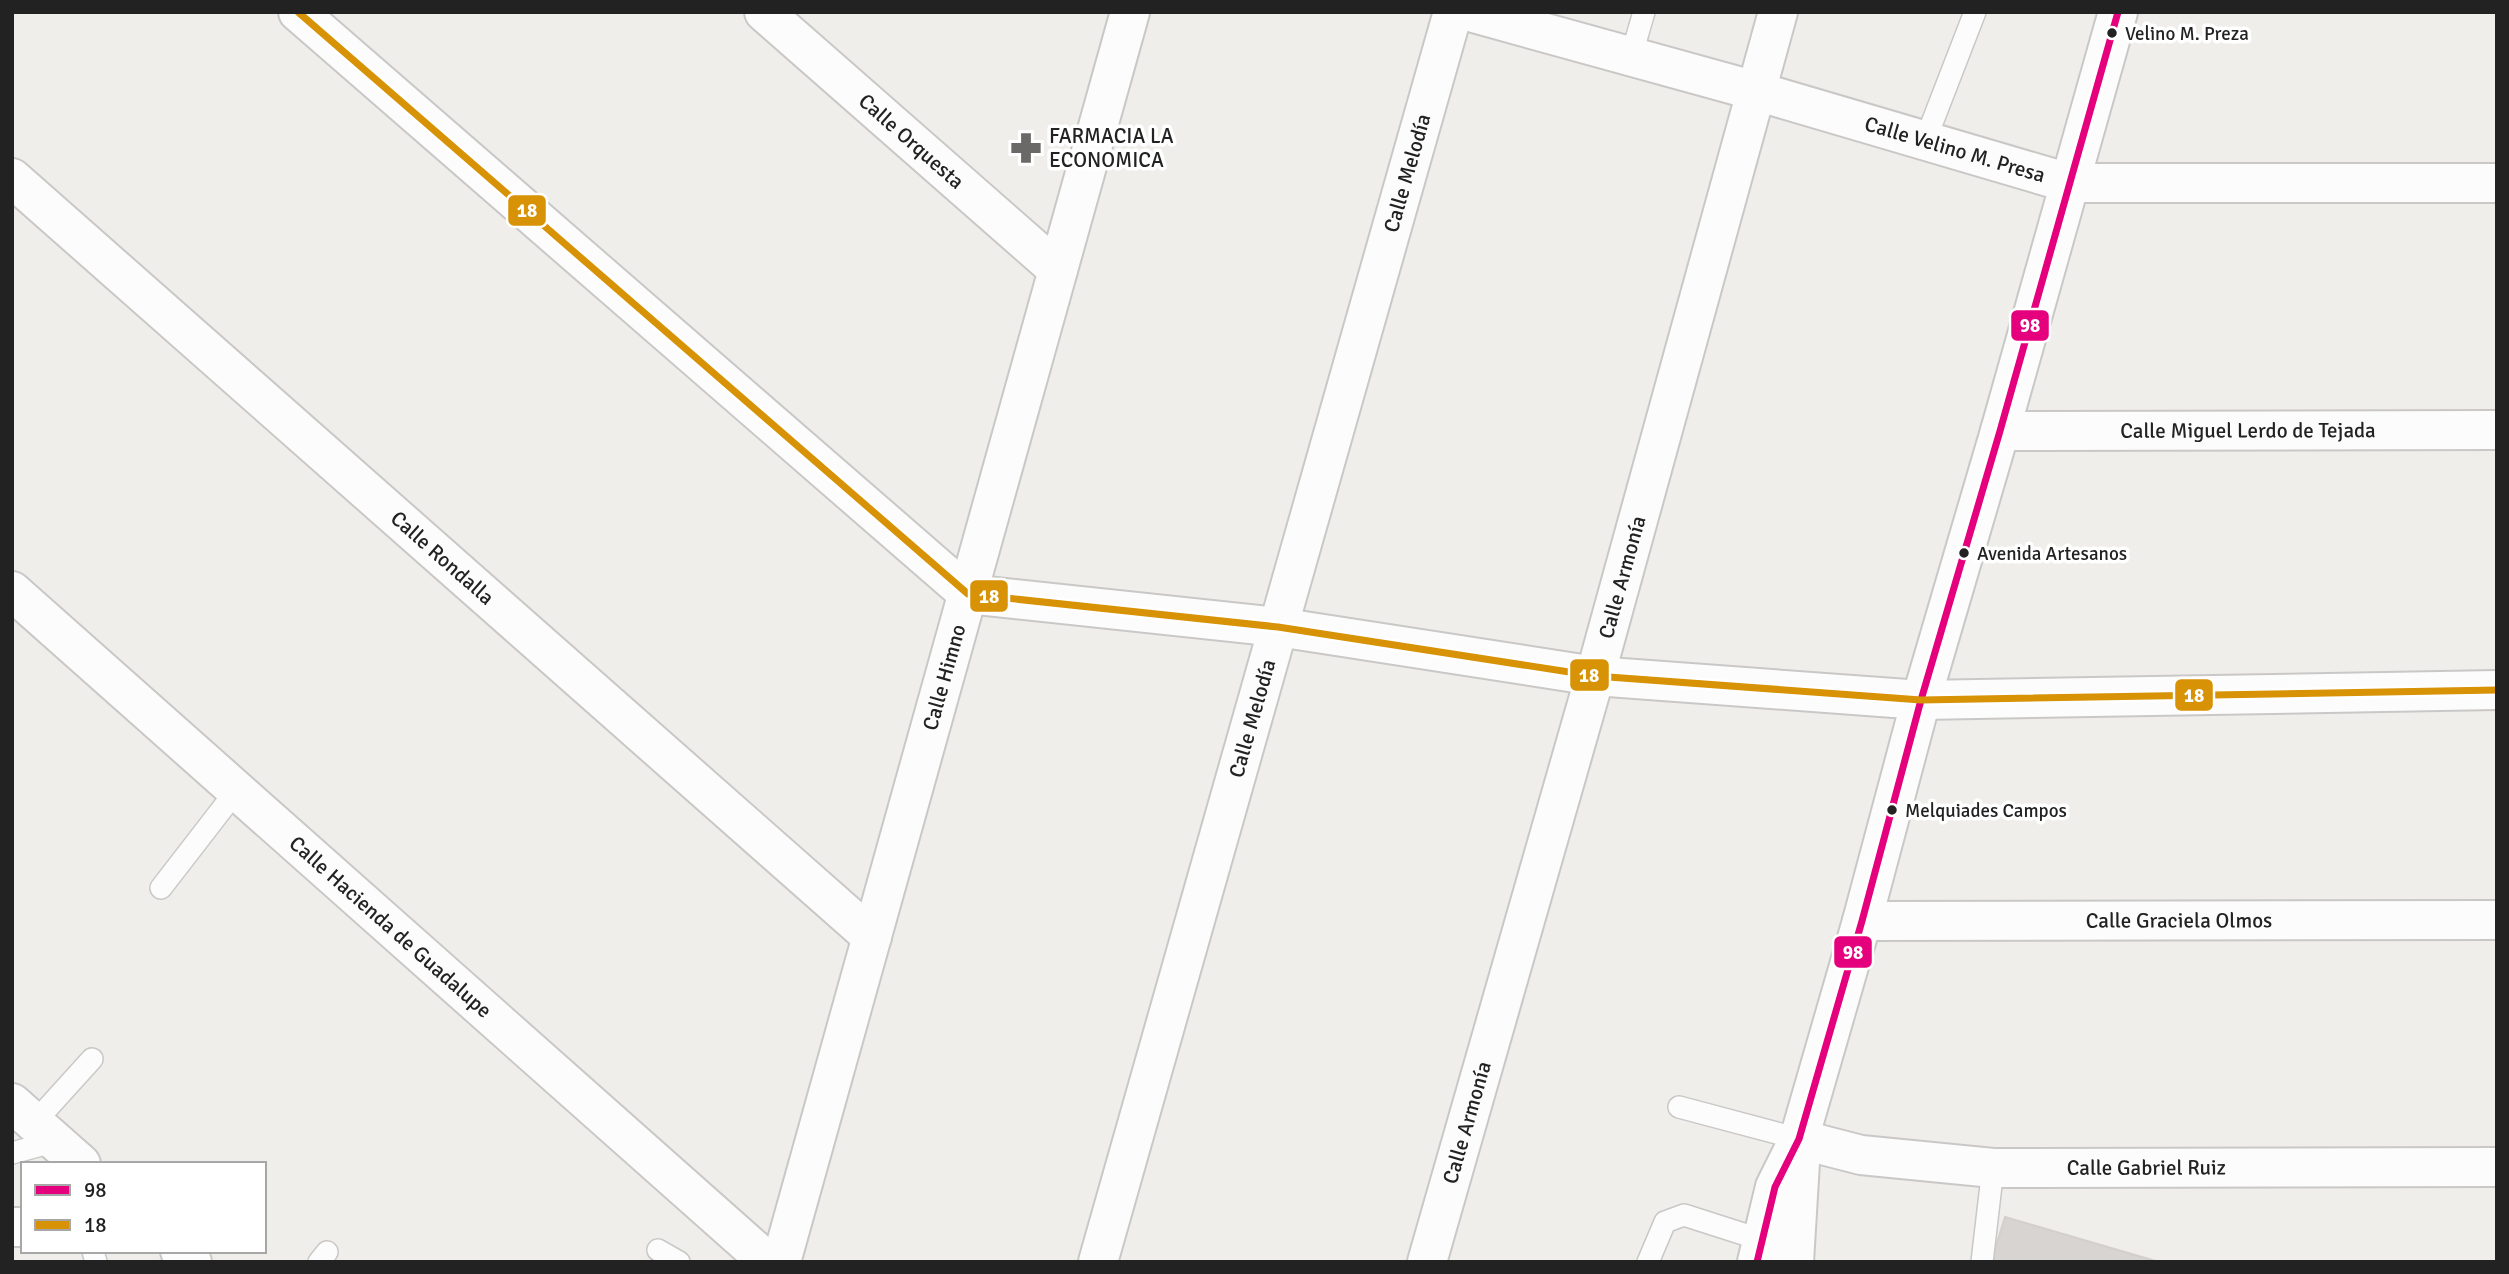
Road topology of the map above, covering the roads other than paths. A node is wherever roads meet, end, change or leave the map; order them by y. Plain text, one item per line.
1 (298, 12) edge
2 (764, 12) edge
3 (1130, 12) edge
4 (1454, 12) edge
5 (1470, 12) edge
6 (1644, 12) edge
7 (1778, 12) edge
8 (1975, 12) edge
9 (2118, 12) edge
10 (1631, 57) junction
11 (1756, 91) junction
12 (1925, 141) junction
13 (12, 178) edge
14 (2069, 183) junction
15 (2497, 183) edge
16 (1058, 270) junction
17 (2000, 430) junction
18 (2497, 430) edge
19 (12, 591) edge
20 (968, 594) junction
21 (1278, 627) junction
22 (1595, 677) junction
23 (2497, 690) edge
24 (1921, 700) junction
25 (236, 791) junction
26 (161, 888) dead end
27 (2497, 920) edge
28 (1862, 921) junction
29 (872, 937) junction
30 (92, 1059) dead end
31 (1679, 1107) dead end
32 (46, 1133) edge
33 (1800, 1139) junction
34 (12, 1153) edge
35 (2497, 1167) edge
36 (1993, 1168) junction
37 (659, 1250) dead end
38 (1759, 1251) edge
39 (679, 1262) edge
40 (768, 1262) edge
41 (781, 1262) edge
42 (1098, 1262) edge
43 (1427, 1262) edge
44 (1648, 1262) edge
45 (1794, 1262) edge
46 (1982, 1262) edge

1 - 20 street
2 - 16 street, Calle Orquesta
3 - 16 street, Calle Himno
4 - 21 street, Calle Melodía
5 - 10 street, Calle Velino M. Presa
6 - 10 lane
7 - 11 street, Calle Armonía
8 - 12 lane
9 - 14 street
10 - 11 street, Calle Velino M. Presa
11 - 12 street, Calle Velino M. Presa
11 - 22 street, Calle Armonía
12 - 14 street, Calle Velino M. Presa
13 - 29 street, Calle Rondalla
14 - 15 street, Calle Velino M. Presa
14 - 17 street
16 - 20 street, Calle Himno
17 - 18 street, Calle Miguel Lerdo de Tejada
17 - 24 street
19 - 25 street, Calle Hacienda de Guadalupe
20 - 21 street
20 - 29 street, Calle Himno
21 - 22 street
21 - 42 street, Calle Melodía
22 - 24 street
22 - 43 street, Calle Armonía
23 - 24 street
24 - 28 street
25 - 26 lane
25 - 40 street, Calle Hacienda de Guadalupe
27 - 28 street, Calle Graciela Olmos
28 - 33 street
29 - 41 street, Calle Himno
30 - 32 lane
31 - 33 lane
32 - 34 lane
33 - 36 street, Calle Gabriel Ruiz
33 - 38 street
33 - 45 street
35 - 36 street, Calle Gabriel Ruiz
36 - 46 lane
37 - 39 lane
38 - 44 lane

